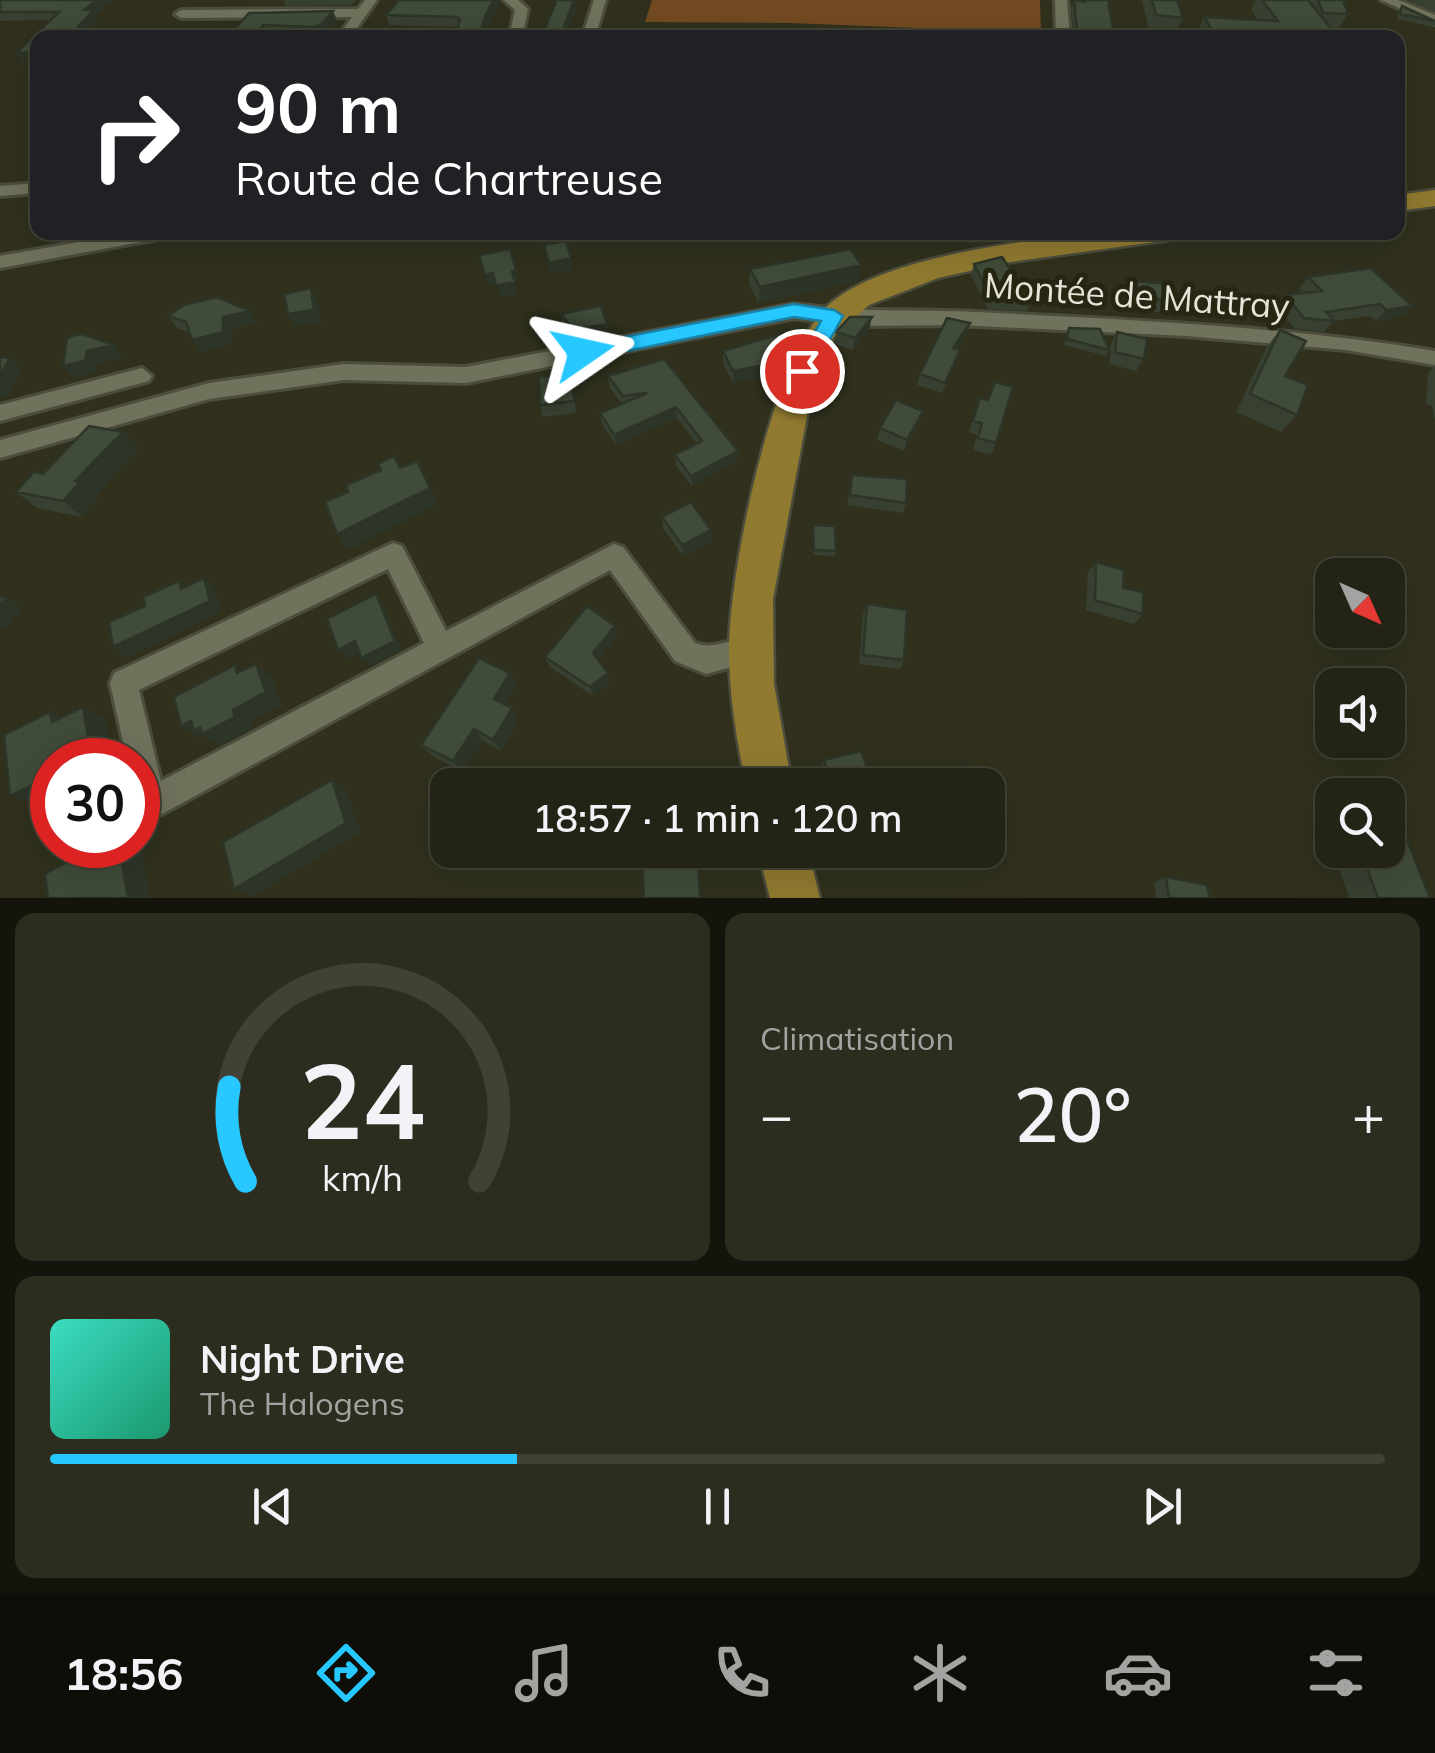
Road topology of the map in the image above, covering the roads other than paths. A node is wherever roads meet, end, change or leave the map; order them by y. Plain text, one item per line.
1 (371, 0) edge
2 (510, 0) edge
3 (600, 0) edge
4 (1062, 0) edge
5 (1386, 0) edge
6 (360, 13) junction
7 (181, 14) dead end
8 (1435, 20) edge
9 (348, 30) edge
10 (516, 30) edge
11 (591, 30) edge
12 (1063, 30) edge
13 (30, 189) edge
14 (0, 191) edge
15 (1435, 198) edge
16 (1405, 202) edge
17 (123, 240) edge
18 (1107, 240) edge
19 (0, 262) edge
20 (834, 316) junction
21 (1435, 358) edge
22 (142, 376) dead end
23 (0, 413) edge
24 (0, 448) edge
25 (440, 648) junction
26 (750, 650) junction
27 (765, 768) edge
28 (788, 868) edge
29 (795, 898) edge

1 - 6 street
2 - 10 street
3 - 11 street
4 - 12 street
5 - 8 street
6 - 7 street
6 - 9 street
13 - 14 street
15 - 16 main road
17 - 19 street
18 - 20 main road
20 - 21 street, Montée de Mattray
20 - 24 street, Montée de Mattray
20 - 26 main road
22 - 23 street
25 - 25 street
25 - 26 street
26 - 27 main road
28 - 29 main road

